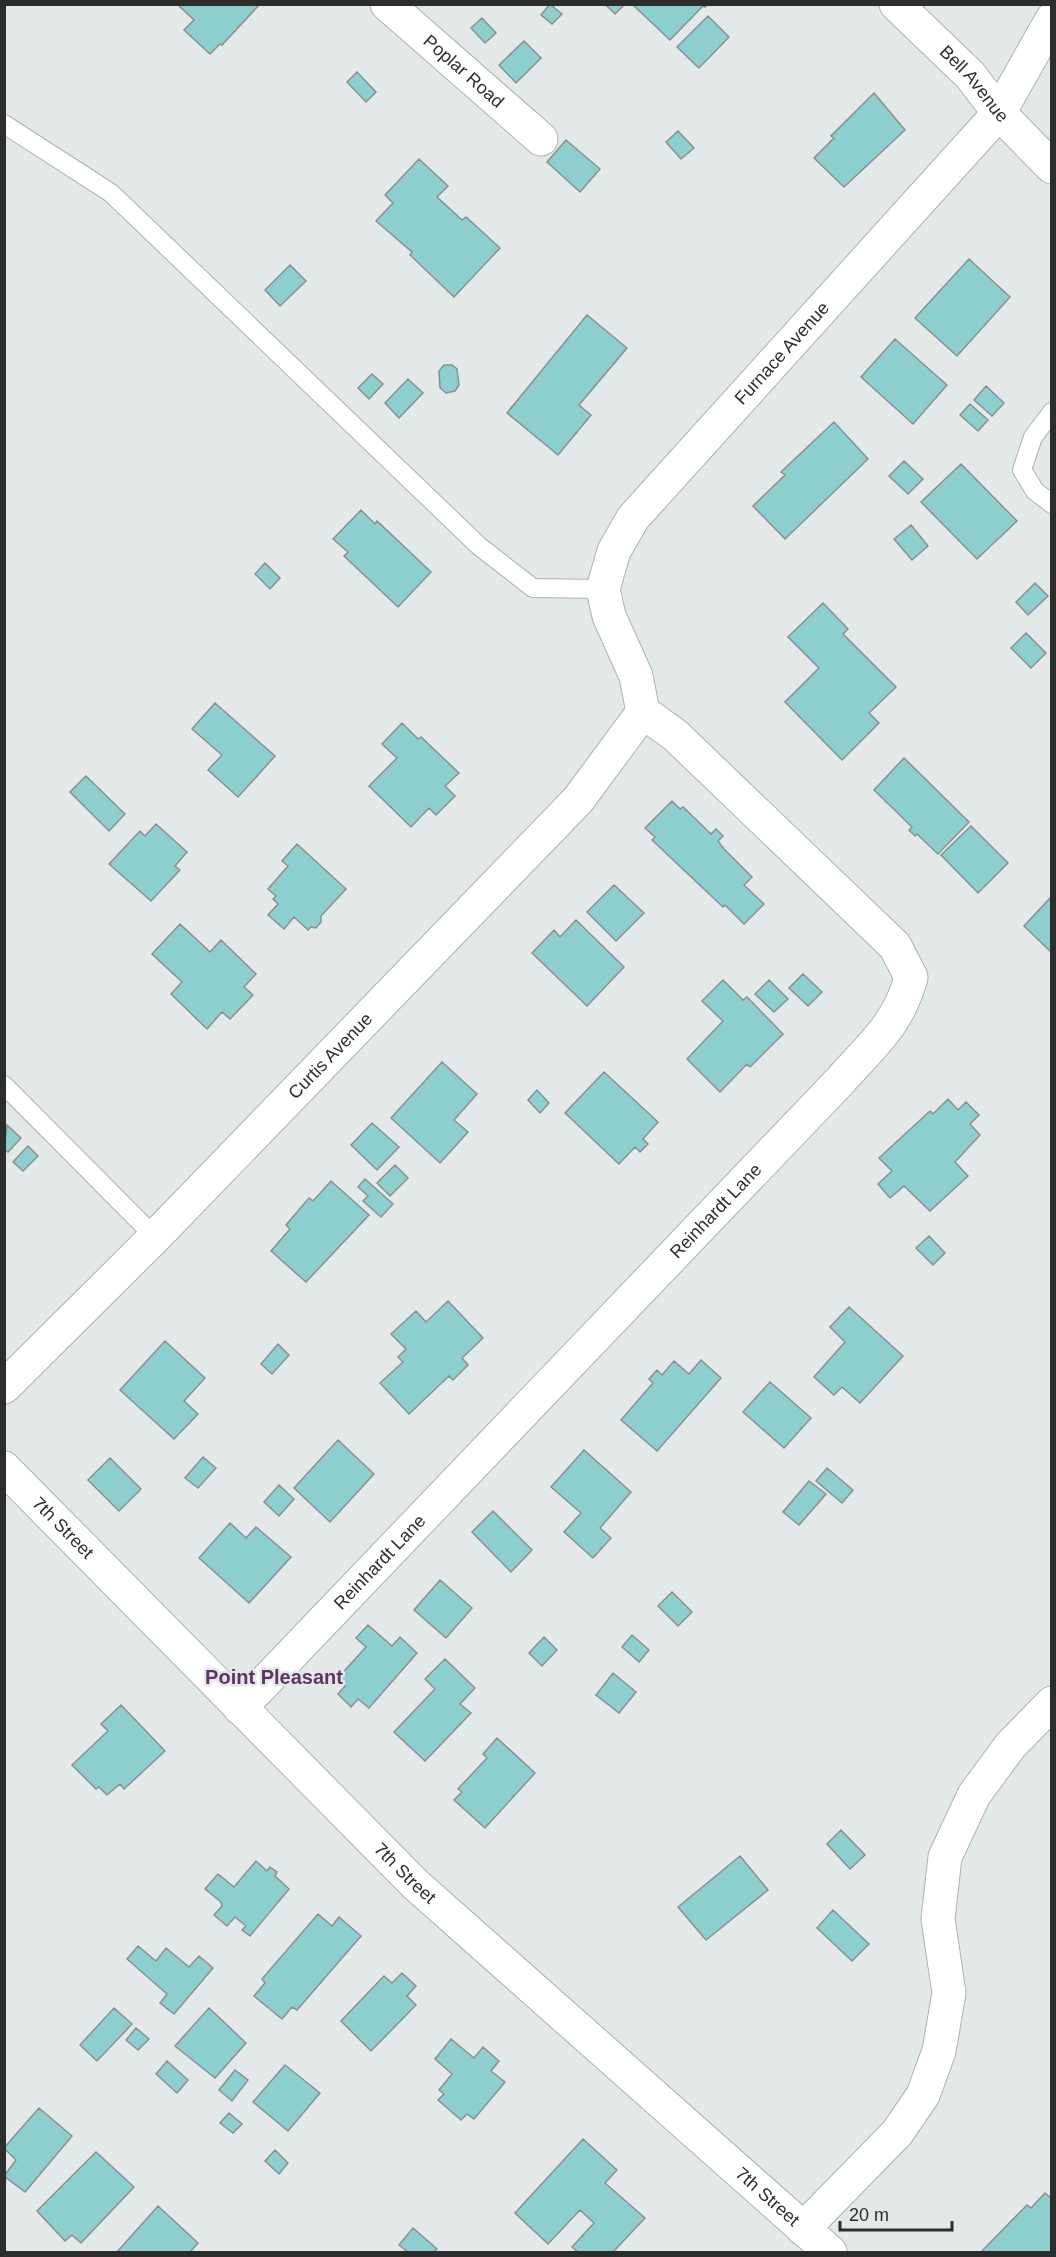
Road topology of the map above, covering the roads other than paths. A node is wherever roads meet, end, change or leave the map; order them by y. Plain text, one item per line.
1 (387, 4) edge
2 (896, 4) edge
3 (1052, 19) edge
4 (999, 113) junction
5 (4, 124) edge
6 (541, 139) dead end
7 (1052, 167) edge
8 (1052, 411) edge
9 (1052, 504) edge
10 (603, 589) junction
11 (643, 712) junction
12 (4, 1085) edge
13 (155, 1238) junction
14 (4, 1388) edge
15 (4, 1468) edge
16 (1052, 1703) edge
17 (240, 1708) junction
18 (803, 2229) junction
19 (830, 2253) edge

1 - 6 street, Poplar Road
2 - 4 street, Bell Avenue
3 - 4 street, Furnace Avenue
4 - 7 street, Bell Avenue
4 - 10 street, Furnace Avenue
5 - 10 lane
8 - 9 lane
10 - 11 street, Furnace Avenue
11 - 13 street, Curtis Avenue
11 - 17 street, Reinhardt Lane
12 - 13 lane
13 - 14 street, Curtis Avenue
15 - 17 street, 7th Street
16 - 18 street
17 - 18 street, 7th Street
18 - 19 street, 7th Street

